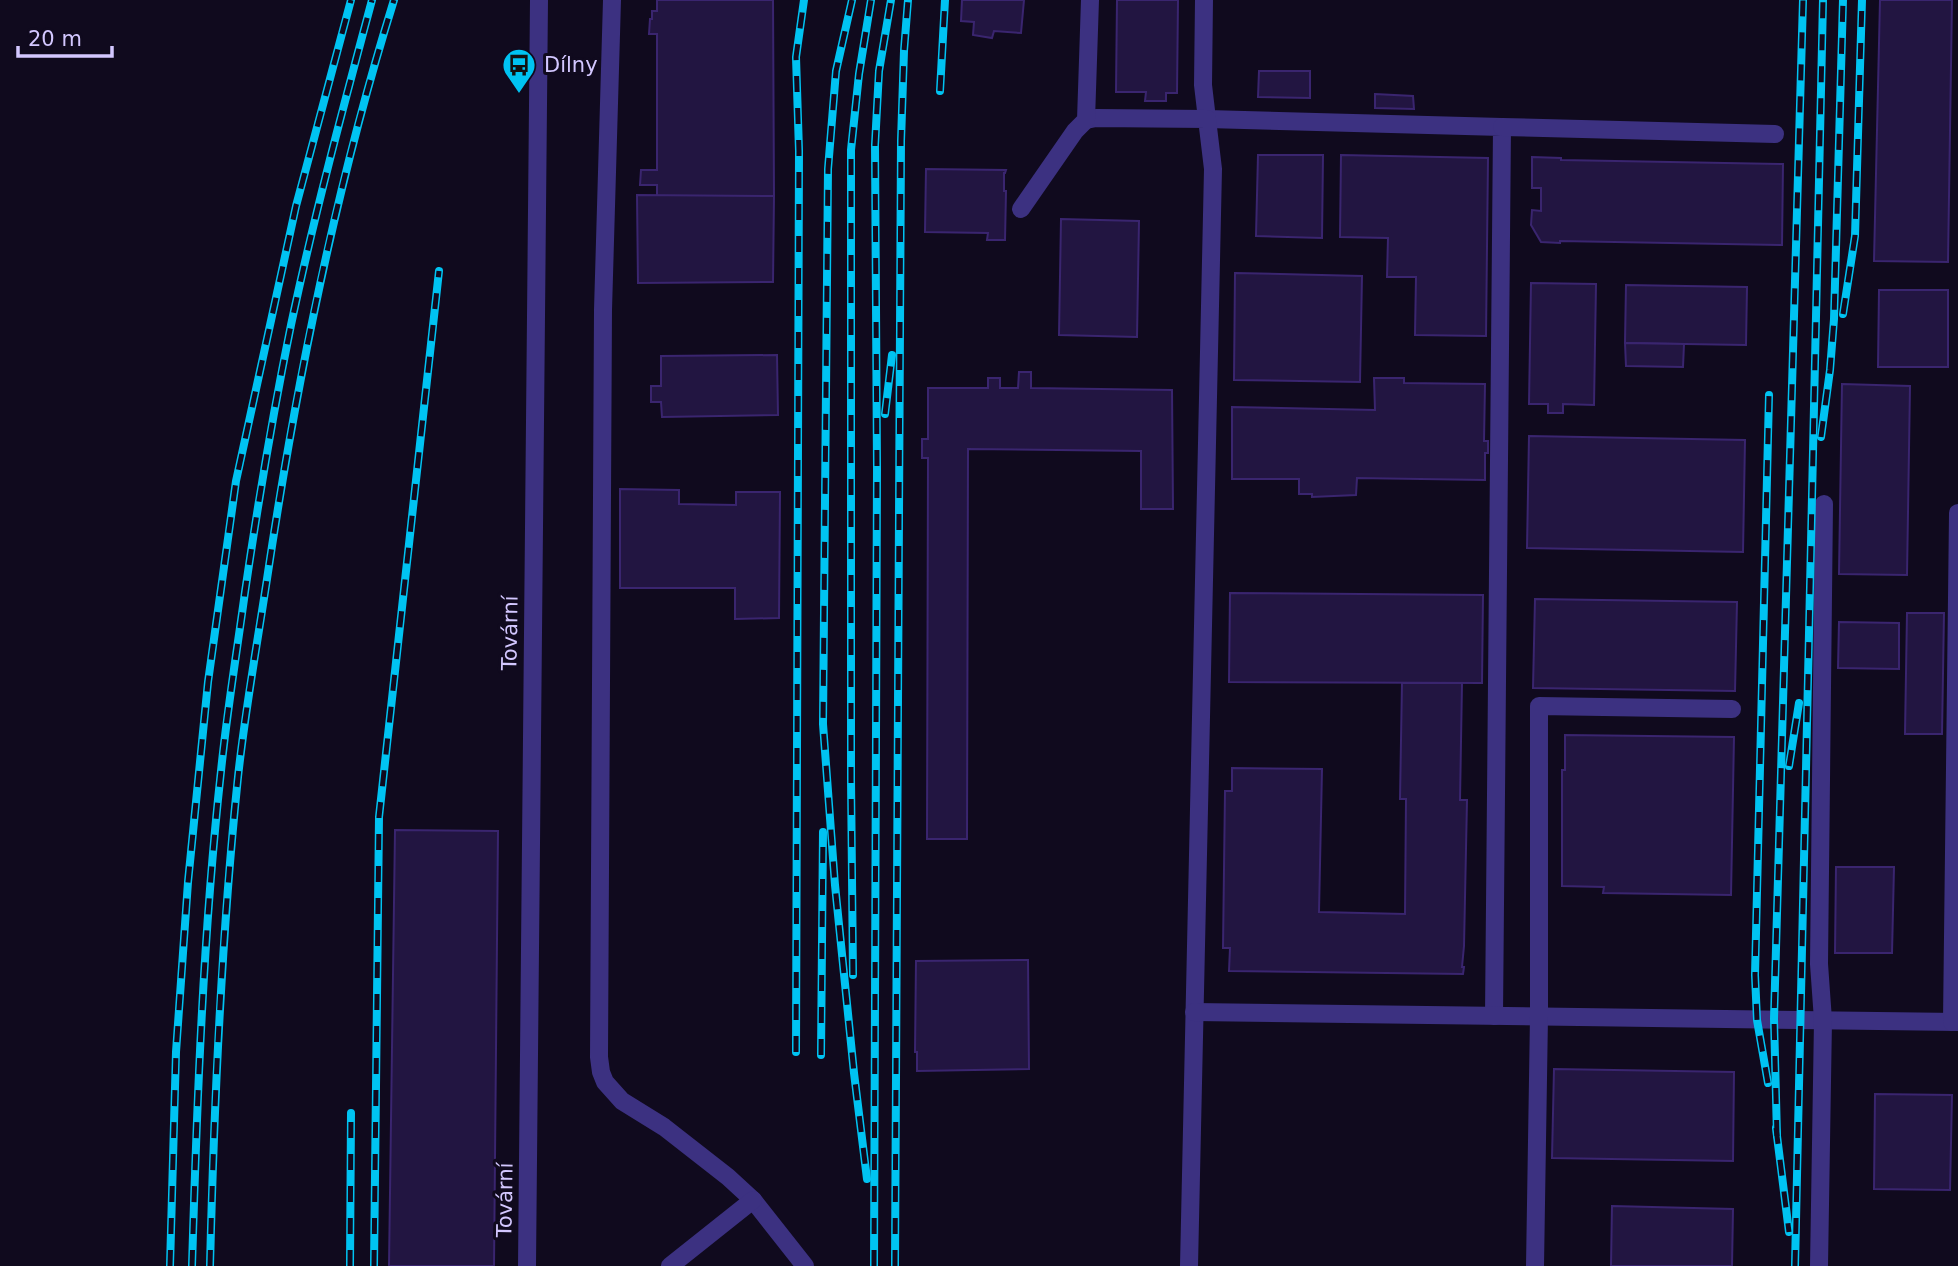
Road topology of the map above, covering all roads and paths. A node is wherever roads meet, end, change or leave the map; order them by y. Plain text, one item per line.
1 (539, 0) edge
2 (612, 0) edge
3 (1090, 0) edge
4 (1204, 0) edge
5 (1207, 119) junction
6 (1086, 120) junction
7 (1502, 127) junction
8 (1775, 134) dead end
9 (1021, 209) dead end
10 (1824, 503) dead end
11 (1958, 513) edge
12 (1732, 709) dead end
13 (1194, 1012) junction
14 (1494, 1016) junction
15 (1539, 1016) junction
16 (1823, 1020) junction
17 (1955, 1022) edge
18 (753, 1200) junction
19 (527, 1266) edge
20 (670, 1266) edge
21 (805, 1266) edge
22 (1189, 1266) edge
23 (1535, 1266) edge
24 (1819, 1266) edge

1 - 19 street, Tovární
2 - 18 street
3 - 6 street
4 - 5 street
5 - 6 street
5 - 7 street
5 - 13 street
6 - 9 street
7 - 8 street
7 - 14 street
10 - 16 street
11 - 17 street
12 - 15 street
13 - 14 street
13 - 22 street
14 - 15 street
15 - 16 street
15 - 23 street
16 - 17 street
16 - 24 street
18 - 20 street
18 - 21 street

